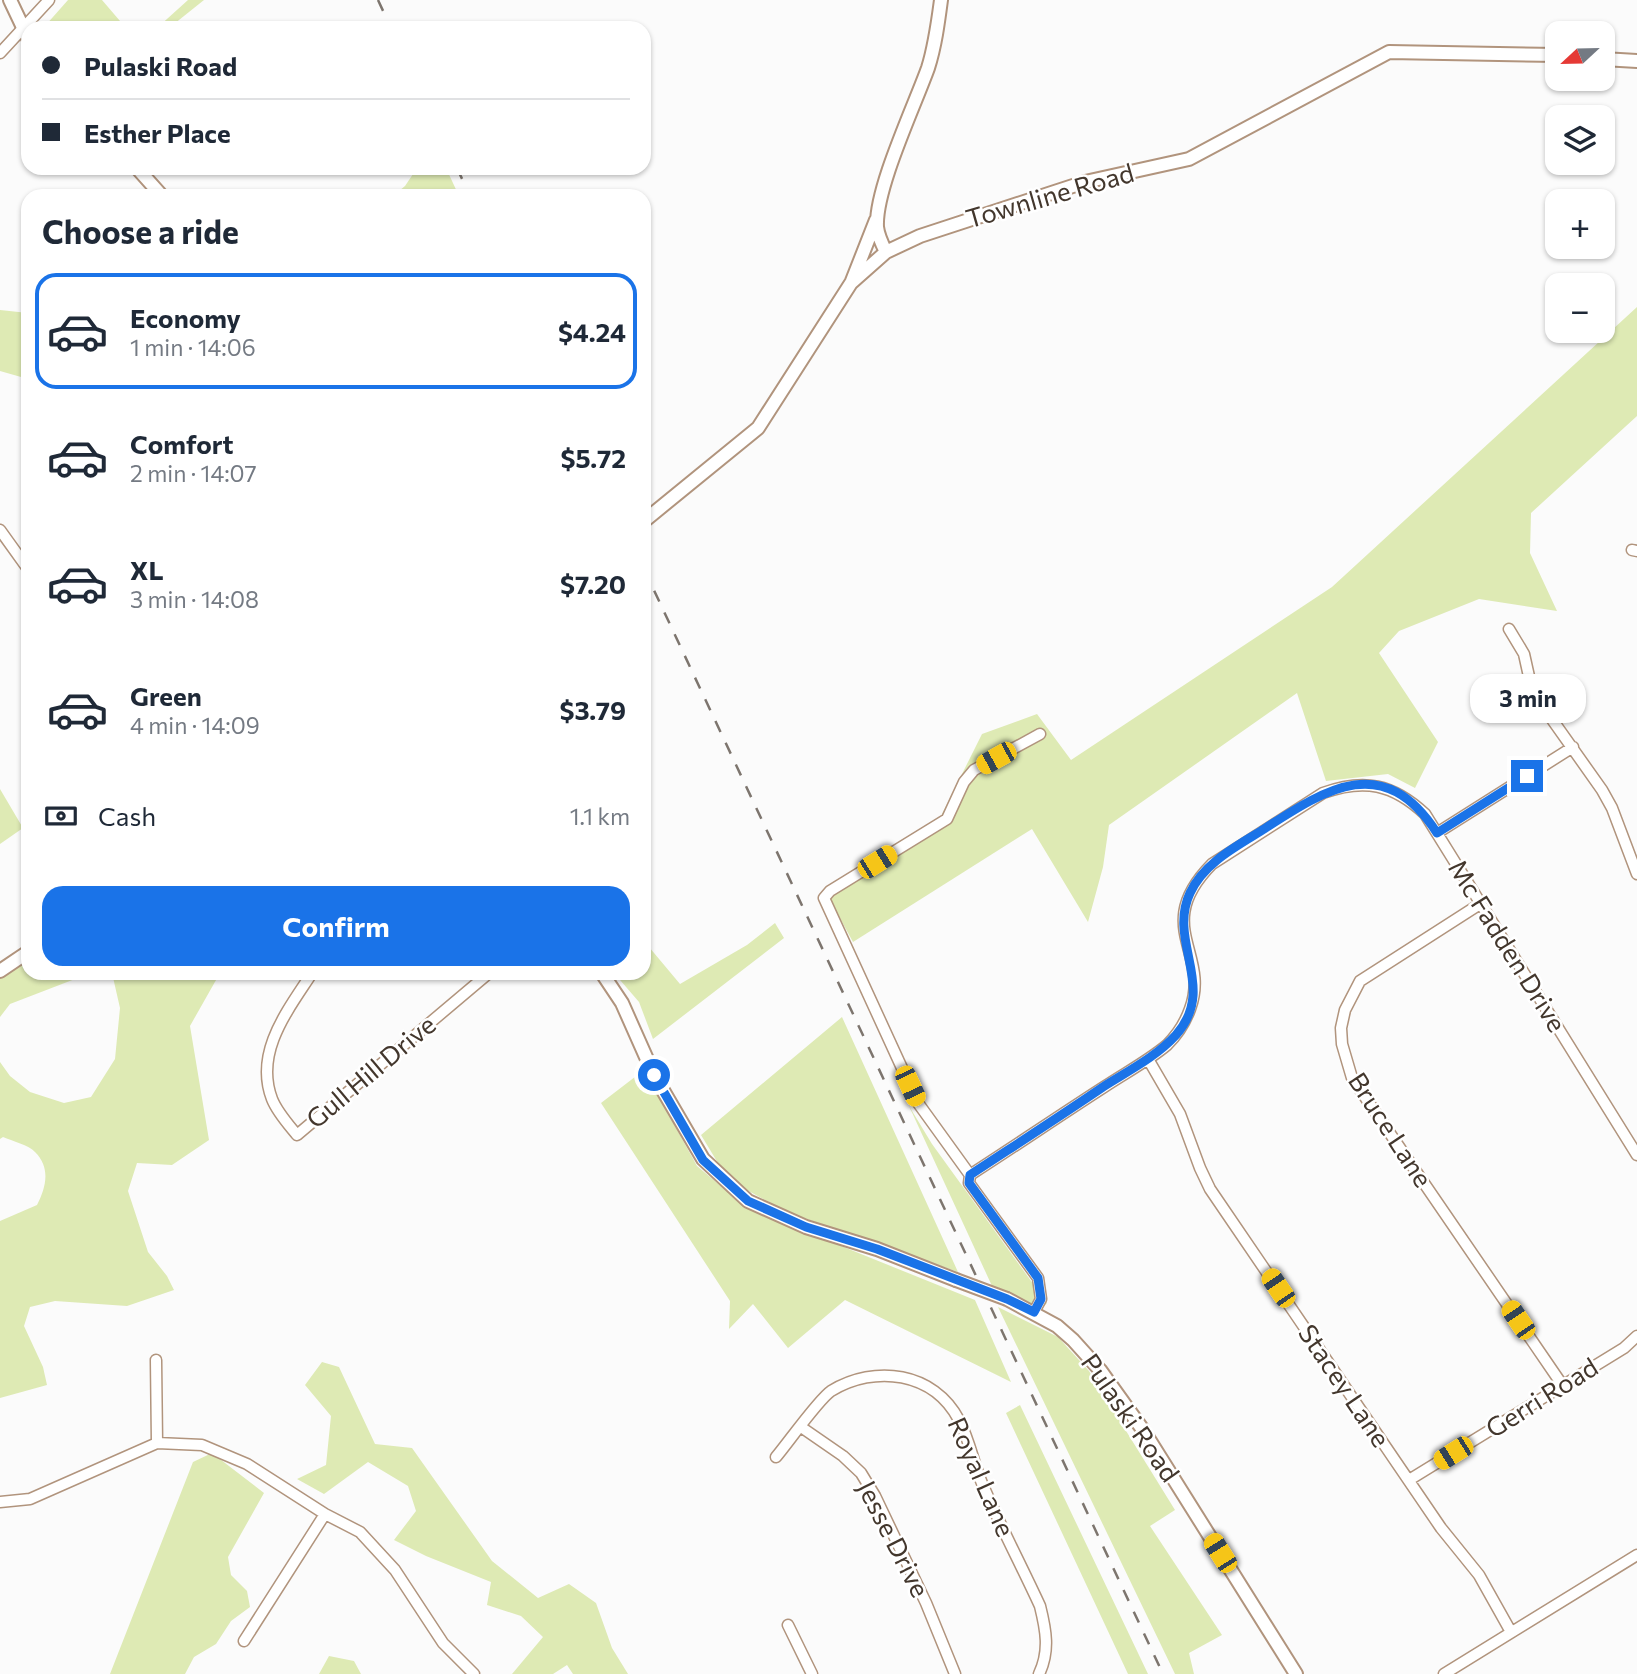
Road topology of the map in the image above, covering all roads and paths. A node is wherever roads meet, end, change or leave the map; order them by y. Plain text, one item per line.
1 (10, 0) edge
2 (49, 0) edge
3 (941, 0) edge
4 (34, 21) edge
5 (21, 25) edge
6 (21, 37) edge
7 (0, 53) edge
8 (1545, 55) edge
9 (1615, 60) edge
10 (1637, 61) edge
11 (143, 175) edge
12 (156, 189) edge
13 (878, 217) junction
14 (887, 252) junction
15 (851, 283) junction
16 (651, 515) edge
17 (0, 530) edge
18 (21, 559) edge
19 (1509, 629) dead end
20 (1040, 734) dead end
21 (1573, 747) junction
22 (1437, 833) junction
23 (1637, 874) edge
24 (1480, 904) junction
25 (21, 958) edge
26 (0, 971) edge
27 (308, 980) edge
28 (481, 980) edge
29 (607, 980) edge
30 (1148, 1059) junction
31 (1634, 1143) edge
32 (1637, 1155) edge
33 (970, 1175) junction
34 (1034, 1312) junction
35 (1637, 1336) edge
36 (156, 1360) dead end
37 (1563, 1386) junction
38 (801, 1426) junction
39 (157, 1443) junction
40 (776, 1457) dead end
41 (1409, 1480) junction
42 (0, 1502) edge
43 (325, 1514) junction
44 (1637, 1555) edge
45 (788, 1625) dead end
46 (1511, 1632) junction
47 (244, 1641) dead end
48 (1043, 1673) edge
49 (474, 1674) edge
50 (812, 1674) edge
51 (955, 1674) edge
52 (1296, 1674) edge
53 (1444, 1674) edge

1 - 5 main road
2 - 4 street
3 - 13 main road
6 - 7 street
8 - 14 main road, Townline Road
9 - 10 main road
11 - 12 main road
13 - 14 main road
13 - 15 main road
14 - 15 main road, Townline Road
15 - 16 main road, Townline Road
17 - 18 street
19 - 21 street
20 - 33 street
21 - 22 street
21 - 23 street
22 - 24 street, Mc Fadden Drive
22 - 30 street, Mc Fadden Drive
24 - 31 street, Mc Fadden Drive
24 - 37 street, Bruce Lane
25 - 26 main road
27 - 28 street, Gull Hill Drive
29 - 34 main road, Pulaski Road, bridge
30 - 33 street, Mc Fadden Drive
30 - 41 street, Stacey Lane
31 - 32 street, Mc Fadden Drive
33 - 34 street
34 - 52 main road, Pulaski Road
35 - 37 street, Gerri Road
36 - 39 street
37 - 41 street, Gerri Road
38 - 40 street, Royal Lane
38 - 48 street, Royal Lane
38 - 51 street, Jesse Drive
39 - 42 street
39 - 43 street
41 - 46 street, Stacey Lane
43 - 47 street
43 - 49 street
44 - 46 street
45 - 50 street
46 - 53 street

